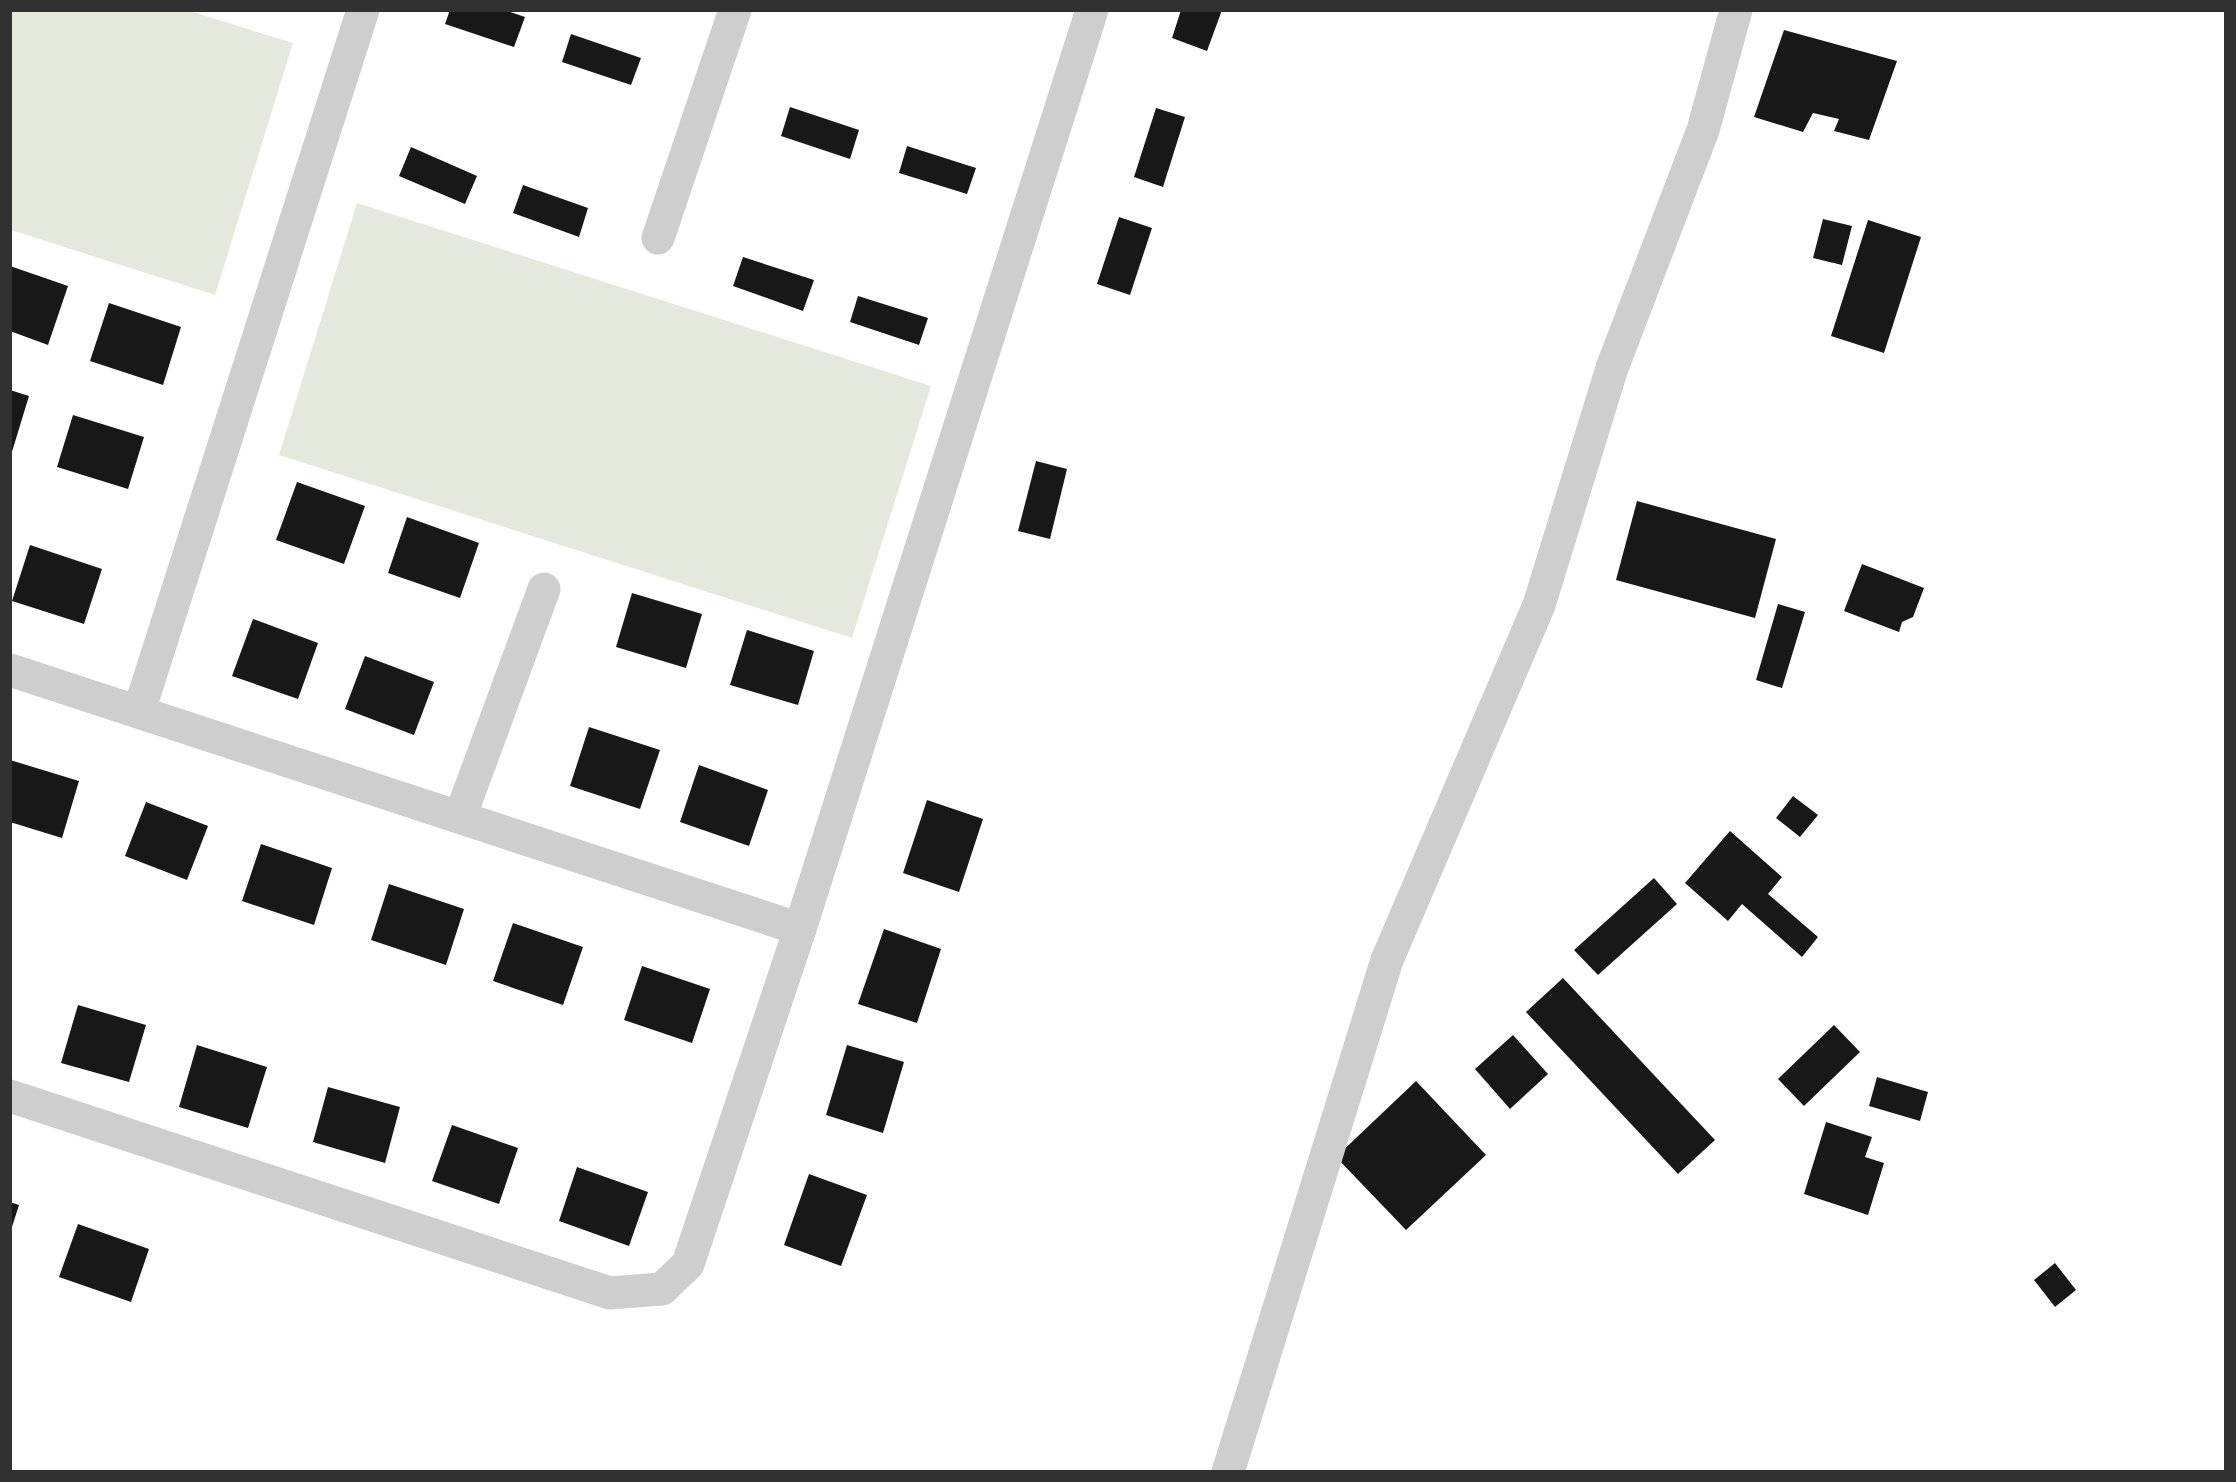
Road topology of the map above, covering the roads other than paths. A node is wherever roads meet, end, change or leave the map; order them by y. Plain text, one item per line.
1 (363, 10) edge
2 (735, 10) edge
3 (1092, 10) edge
4 (1736, 10) edge
5 (658, 238) dead end
6 (544, 589) dead end
7 (10, 670) edge
8 (139, 711) junction
9 (460, 817) junction
10 (800, 929) junction
11 (10, 1096) edge
12 (1228, 1472) edge

1 - 8 street
2 - 5 street
3 - 10 street
4 - 12 street
6 - 9 street
7 - 8 street
8 - 9 street
9 - 10 street
10 - 11 street

